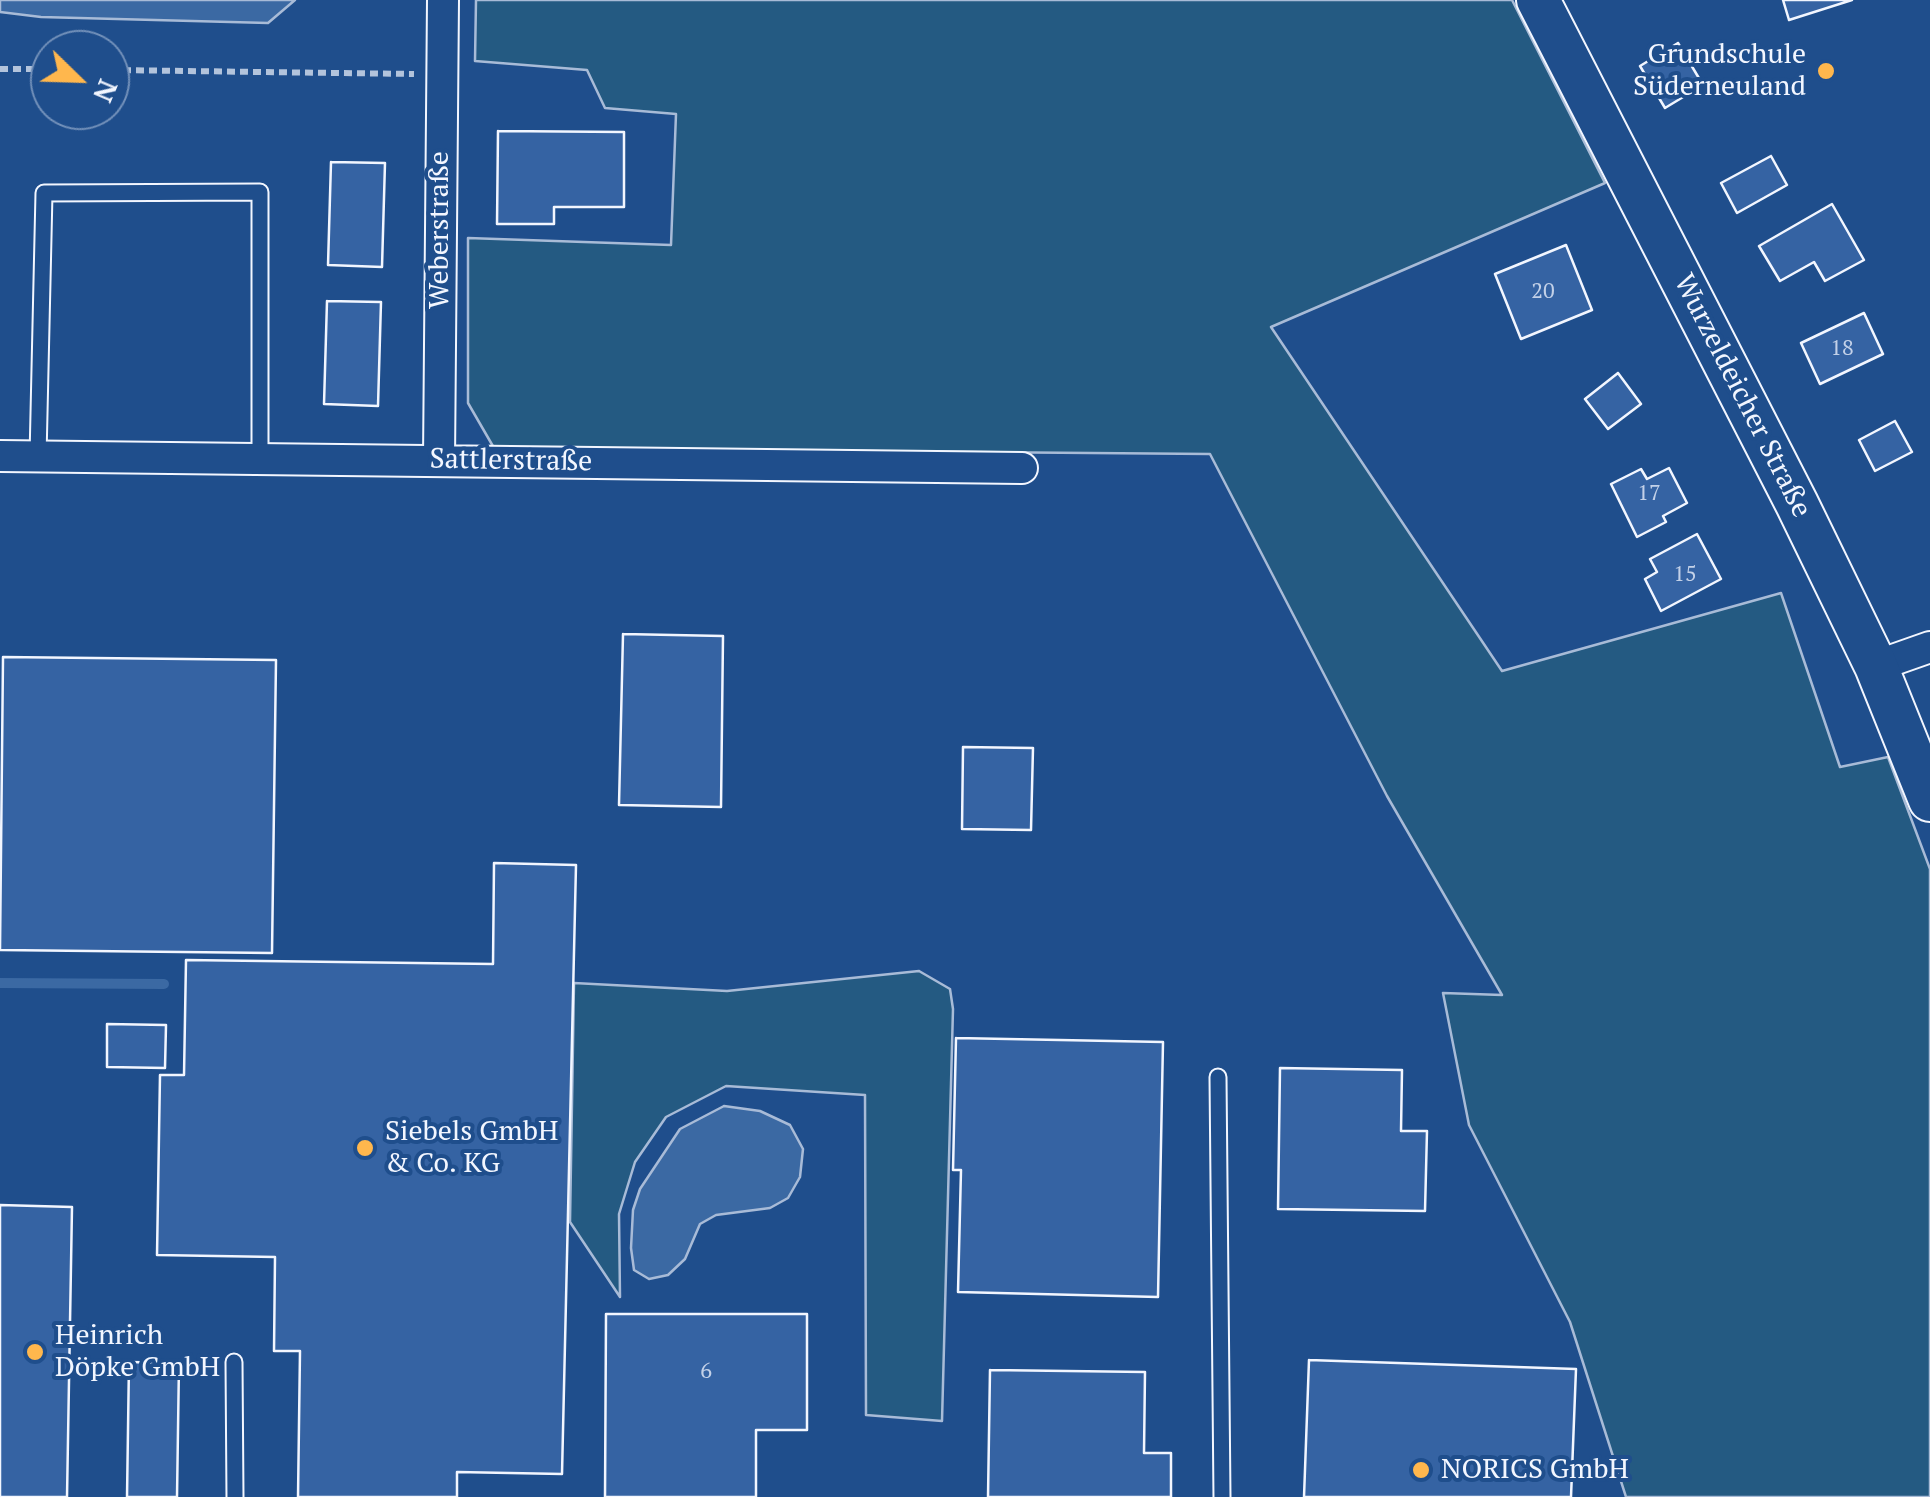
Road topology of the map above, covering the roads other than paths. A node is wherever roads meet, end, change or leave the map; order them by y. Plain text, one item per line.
1 (443, 0) edge
2 (1538, 0) edge
3 (0, 456) edge
4 (38, 456) junction
5 (260, 458) junction
6 (439, 460) junction
7 (1022, 468) dead end
8 (1930, 647) edge
9 (1876, 666) junction
10 (1930, 800) edge
11 (1218, 1078) dead end
12 (234, 1362) dead end
13 (236, 1497) edge
14 (1222, 1497) edge

1 - 6 street, Weberstraße
2 - 9 main road, Wurzeldeicher Straße
3 - 4 street, Sattlerstraße
4 - 5 street, Sattlerstraße
4 - 5 lane
5 - 6 street, Sattlerstraße
6 - 7 street, Sattlerstraße
8 - 9 street
9 - 10 main road, Wurzeldeicher Straße
11 - 14 lane
12 - 13 lane

